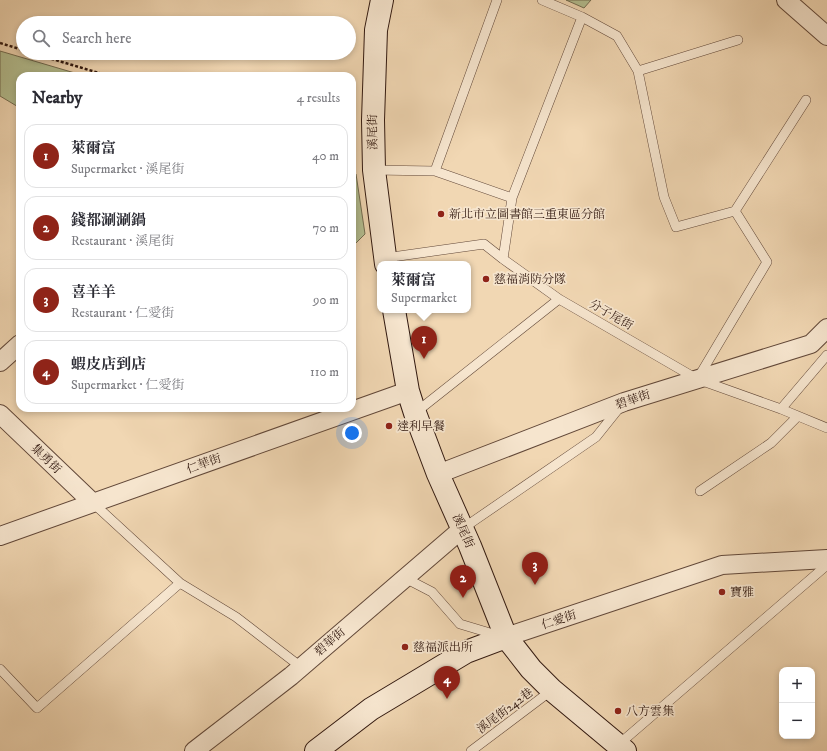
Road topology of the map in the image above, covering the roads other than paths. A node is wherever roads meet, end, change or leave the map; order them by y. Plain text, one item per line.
1 (382, 0) edge
2 (497, 0) edge
3 (542, 0) edge
4 (786, 0) edge
5 (582, 18) junction
6 (827, 36) edge
7 (738, 40) dead end
8 (638, 71) junction
9 (806, 100) dead end
10 (374, 170) junction
11 (435, 171) junction
12 (512, 198) junction
13 (736, 211) junction
14 (503, 259) junction
15 (386, 261) edge
16 (559, 299) junction
17 (395, 313) edge
18 (827, 328) edge
19 (16, 348) edge
20 (827, 355) edge
21 (0, 362) edge
22 (697, 380) junction
23 (408, 391) junction
24 (624, 402) junction
25 (781, 409) junction
26 (356, 410) edge
27 (349, 412) edge
28 (0, 414) edge
29 (415, 414) junction
30 (798, 416) junction
31 (827, 428) edge
32 (438, 474) junction
33 (700, 491) dead end
34 (92, 504) junction
35 (462, 529) junction
36 (0, 536) edge
37 (827, 558) edge
38 (827, 565) edge
39 (405, 578) junction
40 (180, 583) junction
41 (506, 638) junction
42 (301, 666) junction
43 (0, 669) edge
44 (552, 690) junction
45 (618, 749) edge
46 (194, 751) edge
47 (316, 751) edge
48 (471, 751) edge

1 - 10 street, 溪尾街
2 - 11 lane
3 - 5 lane
4 - 6 street
5 - 8 lane
5 - 12 lane
7 - 8 lane
8 - 13 lane
9 - 13 lane
10 - 11 lane
10 - 15 street, 溪尾街
11 - 12 lane
12 - 14 lane
13 - 22 lane
14 - 15 lane, 分子尾街
14 - 16 lane, 分子尾街
16 - 22 lane, 分子尾街
16 - 29 lane
17 - 23 street, 溪尾街
18 - 22 street, 碧華街
19 - 21 street
20 - 25 lane
22 - 24 street, 碧華街
22 - 25 lane, 分子尾街
23 - 26 street, 仁華街
23 - 29 street, 溪尾街
24 - 32 street, 碧華街
24 - 35 lane
25 - 30 lane, 分子尾街
27 - 34 street, 仁華街
28 - 34 street, 集勇街
29 - 32 street, 溪尾街
30 - 31 lane, 分子尾街
30 - 33 lane
32 - 35 street, 溪尾街
34 - 36 street, 仁華街
34 - 40 lane
35 - 39 street, 碧華街
35 - 41 street, 溪尾街
37 - 41 street, 仁愛街
38 - 45 lane
39 - 41 lane
39 - 42 street, 碧華街
40 - 42 lane
40 - 43 lane
41 - 44 street, 溪尾街
41 - 47 street, 仁愛街
42 - 46 street, 碧華街
44 - 45 street, 溪尾街
44 - 48 lane, 溪尾街242巷

